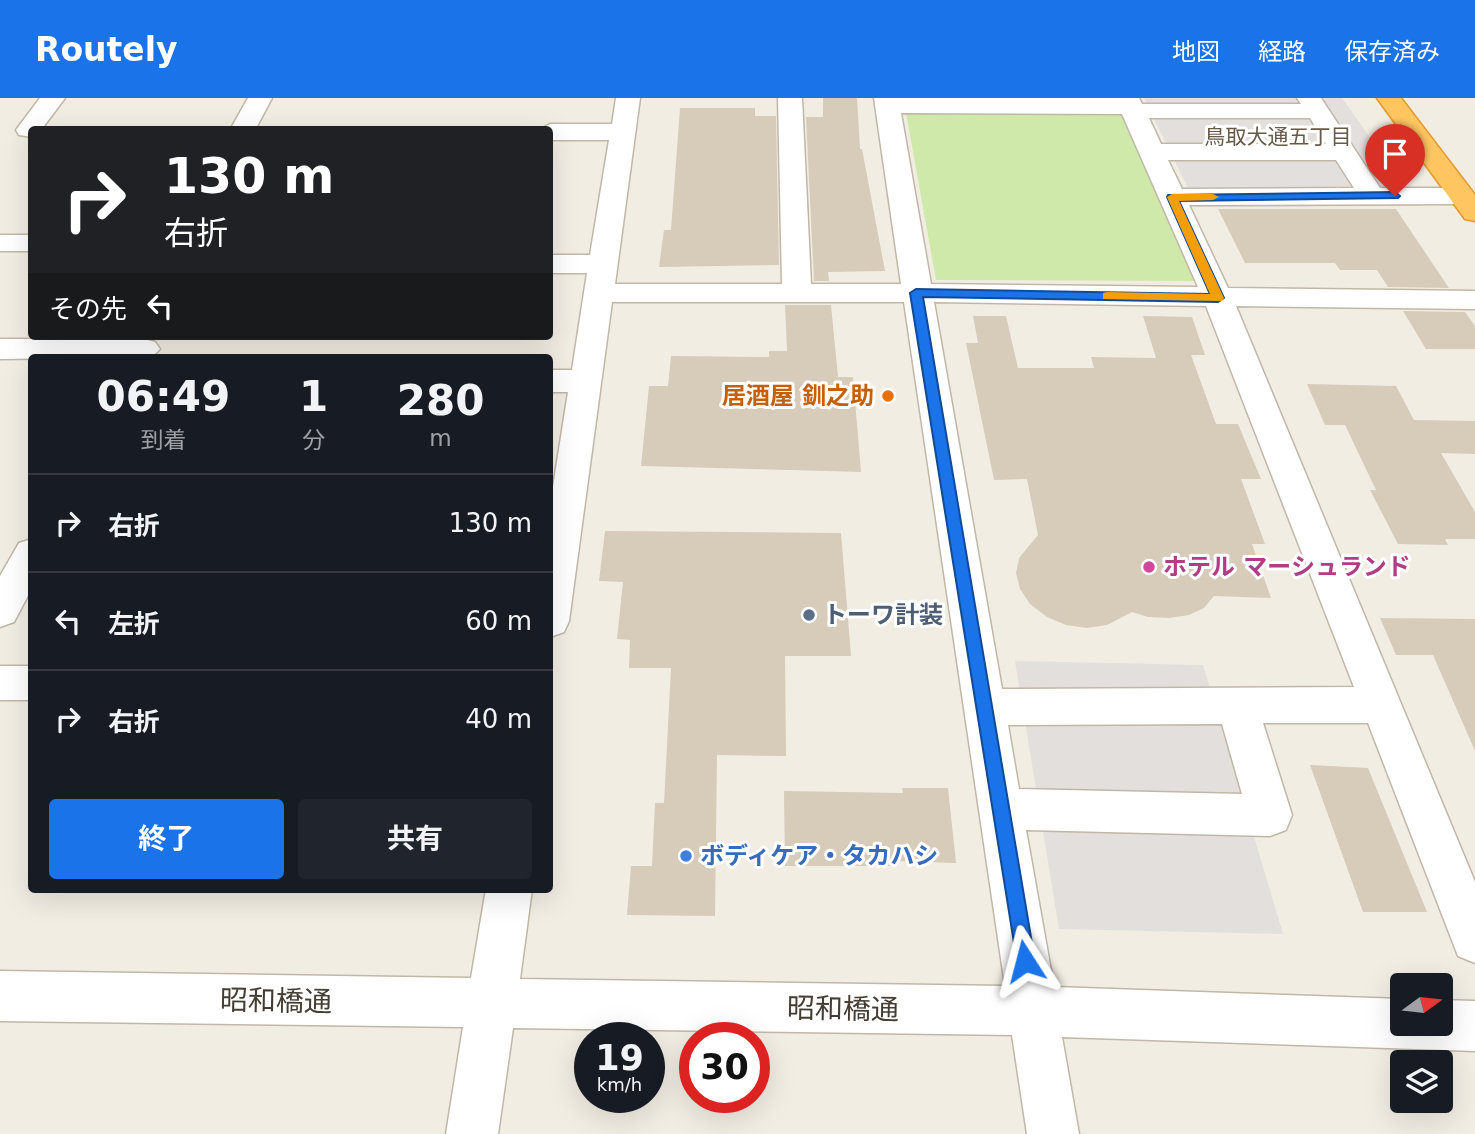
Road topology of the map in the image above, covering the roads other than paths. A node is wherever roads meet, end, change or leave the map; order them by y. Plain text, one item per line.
1 (53, 98) edge
2 (260, 98) edge
3 (628, 98) edge
4 (790, 98) edge
5 (1389, 98) edge
6 (886, 102) edge
7 (1313, 104) edge
8 (1131, 105) edge
9 (33, 126) edge
10 (244, 126) edge
11 (0, 129) edge
12 (28, 130) edge
13 (553, 132) edge
14 (623, 132) junction
15 (1152, 152) junction
16 (1344, 152) junction
17 (1372, 196) junction
18 (1172, 197) junction
19 (1468, 204) edge
20 (0, 243) edge
21 (28, 243) edge
22 (553, 264) edge
23 (604, 264) junction
24 (600, 293) junction
25 (916, 293) junction
26 (797, 295) junction
27 (1218, 298) junction
28 (1475, 300) edge
29 (144, 347) edge
30 (0, 349) edge
31 (553, 381) edge
32 (586, 381) junction
33 (557, 516) edge
34 (28, 560) edge
35 (553, 576) edge
36 (0, 611) edge
37 (0, 683) edge
38 (28, 683) edge
39 (1237, 705) junction
40 (1380, 705) junction
41 (983, 707) junction
42 (1000, 810) junction
43 (508, 893) edge
44 (1475, 939) edge
45 (0, 996) edge
46 (491, 1005) junction
47 (1033, 1012) junction
48 (1475, 1026) edge
49 (472, 1134) edge
50 (1053, 1134) edge

1 - 9 street
2 - 10 street
3 - 14 street
4 - 26 street
5 - 19 highway
6 - 8 street
6 - 25 street
7 - 8 street
7 - 16 street
8 - 15 street
11 - 12 street
13 - 14 street
14 - 23 street
15 - 16 street
15 - 18 street
16 - 17 street
17 - 18 street
17 - 19 street
18 - 27 street
20 - 21 street
22 - 23 street
23 - 24 street
24 - 26 street
24 - 32 street
25 - 26 street
25 - 27 street
25 - 41 street
27 - 28 street
27 - 40 street
29 - 30 street
31 - 32 street
32 - 33 street
33 - 35 street
34 - 36 street
37 - 38 street
39 - 40 street
39 - 41 street
39 - 42 street
40 - 44 street
41 - 42 street
42 - 47 street
43 - 46 street
45 - 46 street, 昭和橋通
46 - 47 street, 昭和橋通
46 - 49 street
47 - 48 street, 昭和橋通
47 - 50 street

